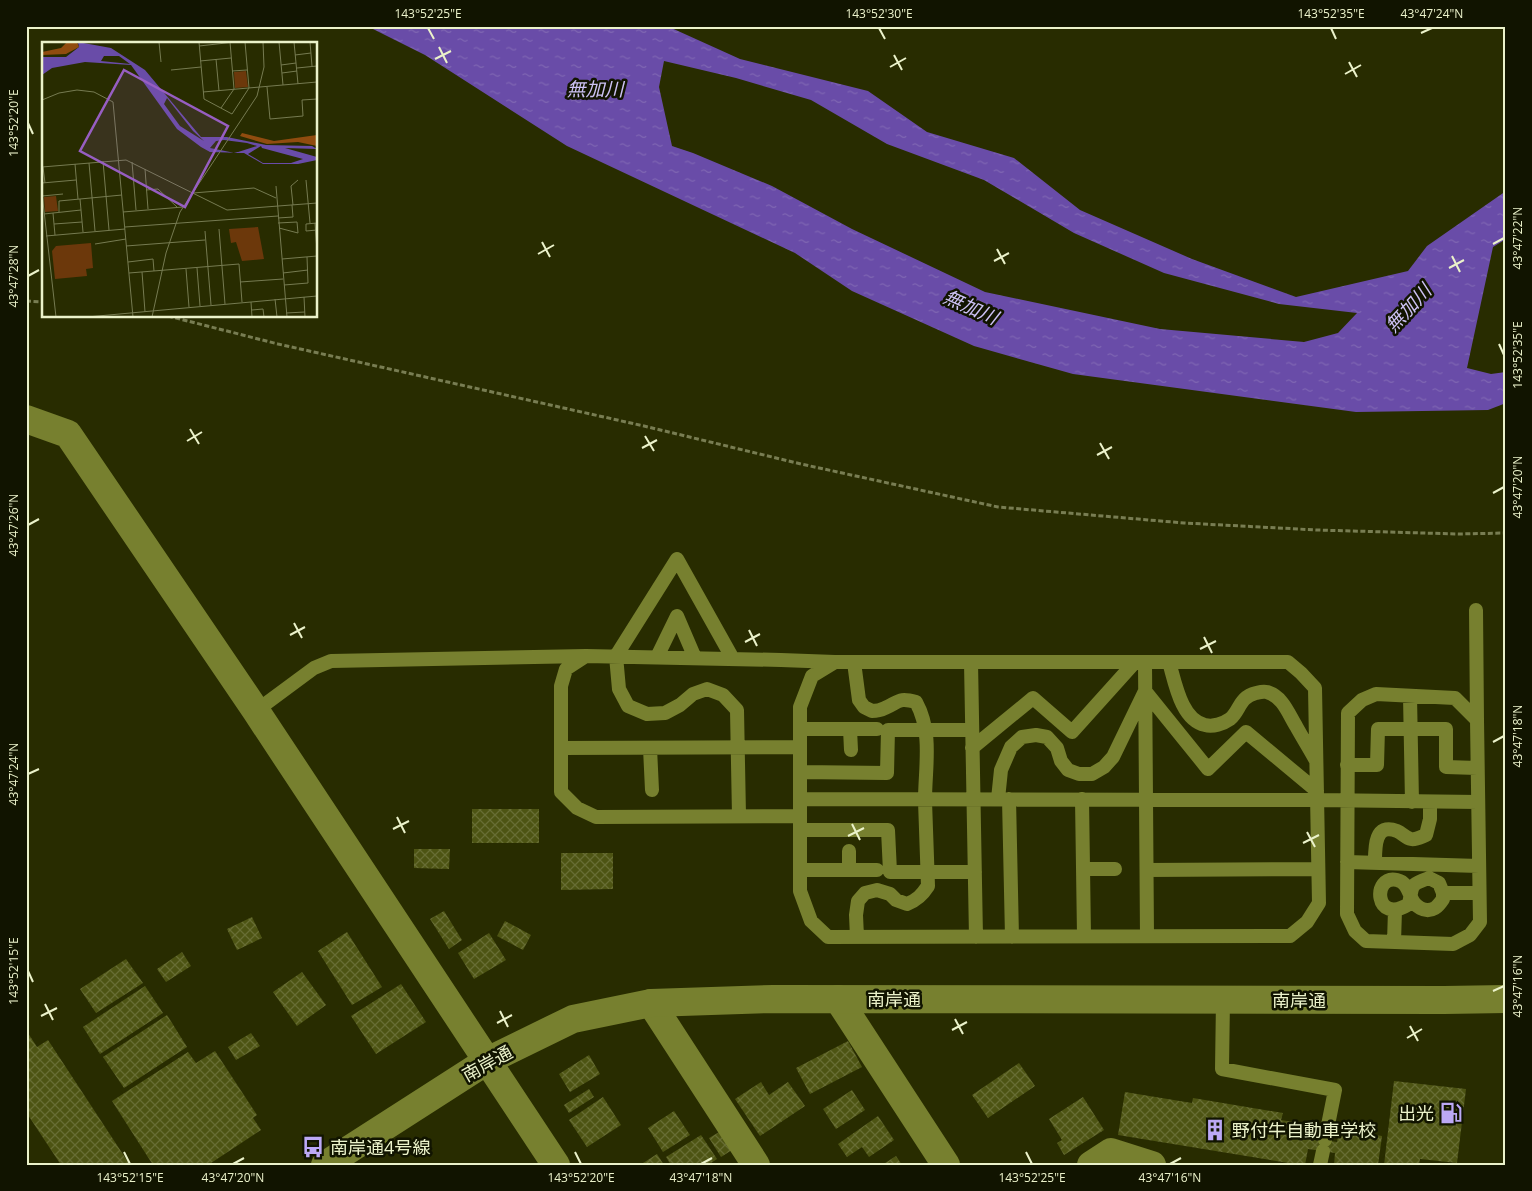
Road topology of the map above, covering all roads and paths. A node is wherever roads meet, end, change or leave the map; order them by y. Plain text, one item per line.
1 (26, 301) edge
2 (42, 302) edge
3 (176, 318) edge
4 (26, 419) edge
5 (1506, 533) edge
6 (1476, 610) dead end
7 (586, 656) junction
8 (616, 656) junction
9 (657, 657) junction
10 (695, 658) junction
11 (733, 659) junction
12 (834, 662) junction
13 (854, 662) junction
14 (971, 662) junction
15 (1140, 662) junction
16 (1169, 662) junction
17 (1145, 691) junction
18 (1410, 696) junction
19 (256, 711) junction
20 (1477, 720) junction
21 (1411, 728) junction
22 (800, 729) junction
23 (850, 729) junction
24 (877, 729) dead end
25 (926, 730) junction
26 (972, 730) junction
27 (738, 747) junction
28 (800, 747) junction
29 (561, 748) junction
30 (650, 748) junction
31 (972, 748) junction
32 (851, 750) dead end
33 (1316, 761) junction
34 (1348, 765) junction
35 (1478, 768) junction
36 (800, 772) junction
37 (652, 790) dead end
38 (1317, 796) junction
39 (800, 799) junction
40 (925, 799) junction
41 (973, 799) junction
42 (1004, 799) junction
43 (1082, 799) junction
44 (1146, 799) junction
45 (1347, 801) junction
46 (1412, 802) junction
47 (1430, 802) junction
48 (1478, 802) junction
49 (739, 816) junction
50 (800, 816) junction
51 (800, 830) junction
52 (849, 851) dead end
53 (1347, 862) junction
54 (1375, 863) junction
55 (1479, 866) junction
56 (1083, 869) junction
57 (1114, 869) dead end
58 (1318, 869) junction
59 (800, 870) junction
60 (849, 870) junction
61 (878, 870) dead end
62 (1147, 870) junction
63 (928, 872) junction
64 (975, 872) junction
65 (1443, 893) junction
66 (1479, 893) junction
67 (1411, 897) junction
68 (1395, 910) junction
69 (1084, 936) junction
70 (1147, 936) junction
71 (857, 937) junction
72 (976, 937) junction
73 (1012, 937) junction
74 (1394, 942) junction
75 (838, 999) junction
76 (1506, 999) edge
77 (1223, 1000) junction
78 (651, 1003) junction
79 (487, 1061) junction
80 (1323, 1152) edge
81 (325, 1165) edge
82 (556, 1165) edge
83 (756, 1165) edge
84 (946, 1165) edge
85 (1091, 1165) edge
86 (1152, 1165) edge

1 - 2 path
3 - 5 path
4 - 19 street
6 - 20 lane
7 - 8 lane
7 - 19 lane
7 - 29 lane
8 - 9 lane
8 - 11 lane
8 - 27 lane
9 - 10 lane
9 - 10 lane
10 - 11 lane
11 - 12 lane
12 - 13 lane
12 - 22 lane
13 - 14 lane
13 - 25 lane
14 - 15 lane
14 - 26 lane
15 - 16 lane
15 - 17 lane
15 - 31 lane
16 - 33 lane
16 - 33 lane
17 - 38 lane
17 - 42 lane
17 - 44 lane
18 - 20 lane
18 - 21 lane
18 - 34 lane
19 - 79 street
20 - 35 lane
21 - 34 lane
21 - 35 lane
21 - 46 lane
22 - 23 lane
22 - 28 lane
23 - 24 lane
23 - 32 lane
25 - 26 lane
25 - 36 lane
25 - 40 lane
26 - 31 lane
27 - 28 lane
27 - 30 lane
27 - 49 lane
28 - 36 lane
29 - 30 lane
29 - 49 lane
30 - 37 lane
31 - 41 lane
33 - 38 lane
34 - 45 lane
35 - 48 lane
36 - 39 lane
38 - 44 lane
38 - 45 lane
38 - 58 lane
39 - 40 lane
39 - 50 lane
40 - 41 lane
40 - 63 lane
41 - 42 lane
41 - 64 lane
42 - 43 lane
42 - 73 lane
43 - 44 lane
43 - 56 lane
44 - 62 lane
45 - 46 lane
45 - 53 lane
46 - 47 lane
47 - 48 lane
47 - 54 lane
48 - 55 lane
49 - 50 lane
50 - 51 lane
51 - 59 lane
51 - 63 lane
52 - 60 lane
53 - 54 lane
53 - 74 lane
54 - 55 lane
55 - 66 lane
56 - 57 lane
56 - 69 lane
58 - 62 lane
58 - 70 lane
59 - 60 lane
59 - 71 lane
60 - 61 lane
62 - 70 lane
63 - 64 lane
63 - 71 lane
64 - 72 lane
65 - 66 lane
65 - 67 lane
65 - 67 lane
66 - 74 lane
67 - 68 lane
67 - 68 lane
68 - 74 lane
69 - 70 lane
69 - 73 lane
71 - 72 lane
72 - 73 lane
75 - 77 street, 南岸通
75 - 78 street, 南岸通
75 - 84 street
76 - 77 street, 南岸通
77 - 80 lane
78 - 79 street, 南岸通
78 - 83 street
79 - 81 street, 南岸通
79 - 82 street
85 - 86 street

